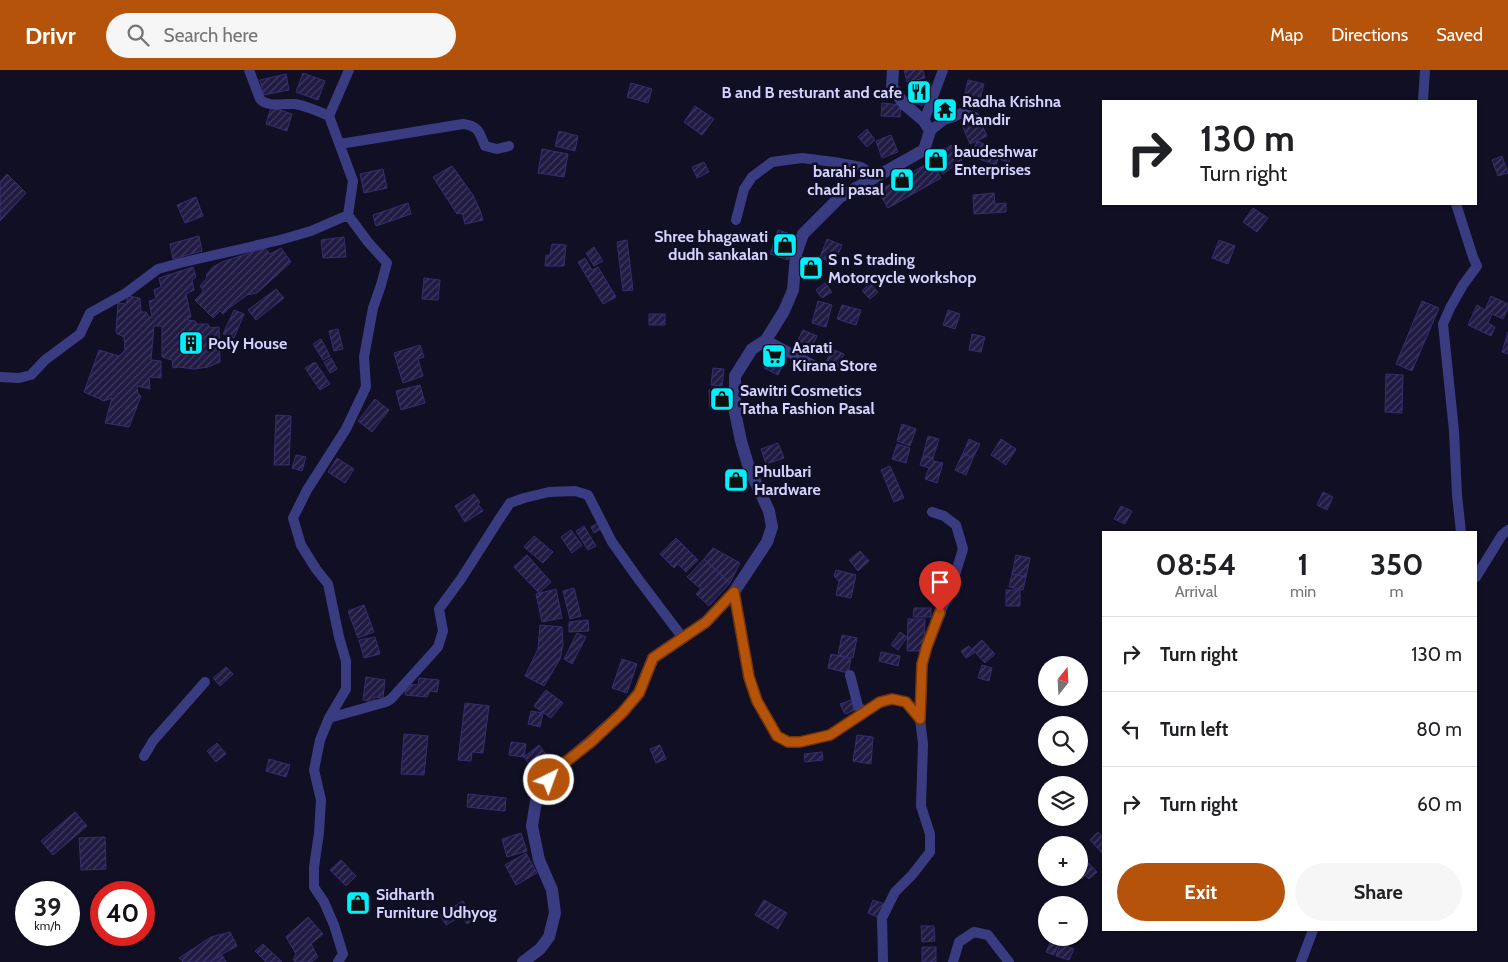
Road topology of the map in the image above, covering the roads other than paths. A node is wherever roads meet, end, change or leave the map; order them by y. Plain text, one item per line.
1 (249, 70) edge
2 (349, 70) edge
3 (893, 70) edge
4 (943, 70) edge
5 (1425, 70) edge
6 (1423, 100) edge
7 (329, 116) junction
8 (975, 117) dead end
9 (927, 126) junction
10 (340, 144) junction
11 (509, 146) dead end
12 (877, 177) junction
13 (1456, 205) edge
14 (348, 215) junction
15 (736, 220) dead end
16 (766, 340) junction
17 (813, 365) dead end
18 (0, 377) edge
19 (932, 512) dead end
20 (1508, 530) edge
21 (1462, 531) edge
22 (1477, 574) edge
23 (734, 592) junction
24 (683, 638) junction
25 (850, 675) dead end
26 (204, 682) dead end
27 (864, 712) junction
28 (329, 718) junction
29 (920, 719) junction
30 (144, 756) dead end
31 (1313, 931) edge
32 (338, 962) edge
33 (522, 962) edge
34 (883, 962) edge
35 (953, 962) edge
36 (1009, 962) edge
37 (1301, 962) edge

1 - 7 street
2 - 7 street
3 - 9 street
4 - 9 street
5 - 6 street
7 - 10 street
8 - 9 street
9 - 12 street
10 - 11 street
10 - 14 street
12 - 15 street
12 - 16 street
13 - 21 street
14 - 18 street
14 - 28 street
16 - 17 street
16 - 23 street
19 - 29 street
20 - 22 street
23 - 24 street
23 - 27 street
24 - 28 street
24 - 33 street
25 - 27 street
26 - 30 street
27 - 29 street
28 - 32 street
29 - 34 street
31 - 37 street
35 - 36 street

